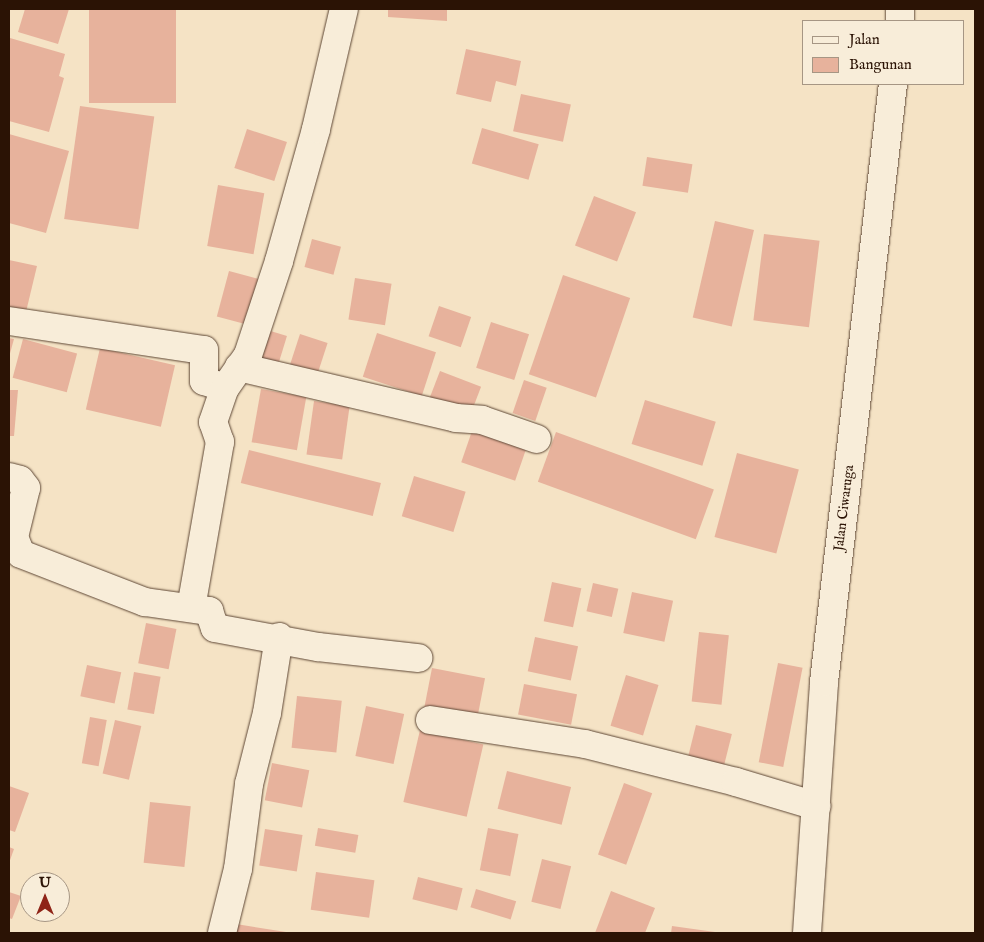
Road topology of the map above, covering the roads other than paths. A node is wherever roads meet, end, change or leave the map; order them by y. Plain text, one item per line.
1 (344, 9) edge
2 (893, 85) edge
3 (9, 320) edge
4 (232, 378) junction
5 (537, 440) dead end
6 (9, 477) edge
7 (191, 608) junction
8 (279, 637) junction
9 (418, 658) dead end
10 (430, 720) dead end
11 (816, 806) junction
12 (222, 933) edge
13 (807, 933) edge

1 - 4 street
2 - 11 street, Jalan Ciwaruga
3 - 4 street
4 - 5 street
4 - 7 street
6 - 7 street
7 - 8 street
8 - 9 street
8 - 12 street
10 - 11 street
11 - 13 street, Jalan Ciwaruga

